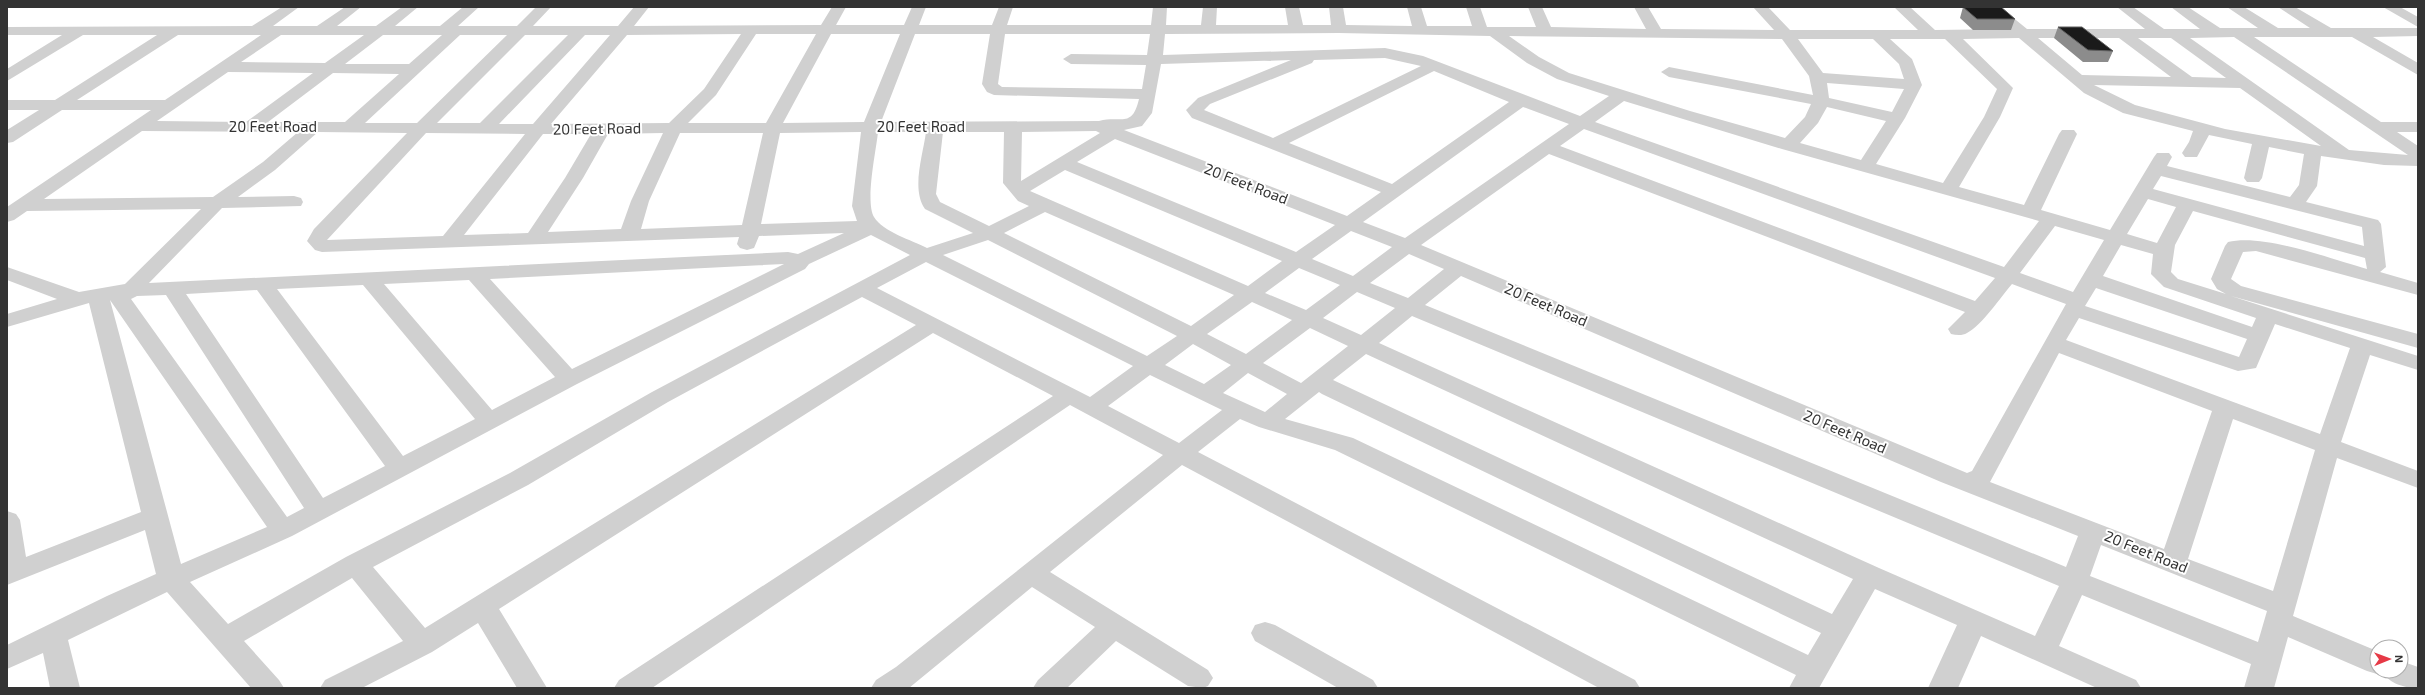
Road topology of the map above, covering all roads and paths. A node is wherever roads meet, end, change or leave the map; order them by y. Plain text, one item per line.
1 (292, 7) edge
2 (354, 7) edge
3 (411, 7) edge
4 (472, 7) edge
5 (544, 7) edge
6 (642, 7) edge
7 (839, 7) edge
8 (919, 7) edge
9 (1006, 7) edge
10 (1160, 7) edge
11 (1210, 7) edge
12 (1292, 7) edge
13 (1336, 7) edge
14 (1414, 7) edge
15 (1473, 7) edge
16 (1535, 7) edge
17 (1641, 7) edge
18 (1760, 7) edge
19 (1901, 7) edge
20 (1991, 7) edge
21 (2124, 7) edge
22 (2178, 7) edge
23 (2234, 7) edge
24 (2284, 7) edge
25 (2390, 7) edge
26 (2418, 23) edge
27 (1296, 29) junction
28 (1339, 29) junction
29 (998, 30) junction
30 (1077, 30) junction
31 (1158, 30) junction
32 (1208, 30) junction
33 (1421, 30) junction
34 (7, 31) edge
35 (80, 31) junction
36 (174, 31) junction
37 (255, 31) junction
38 (277, 31) junction
39 (320, 31) junction
40 (380, 31) junction
41 (449, 31) junction
42 (518, 31) junction
43 (580, 31) junction
44 (622, 31) junction
45 (751, 31) junction
46 (824, 31) junction
47 (908, 31) junction
48 (1487, 31) junction
49 (1546, 32) junction
50 (2022, 32) junction
51 (2215, 32) junction
52 (2236, 32) junction
53 (2274, 32) junction
54 (2326, 32) junction
55 (2354, 32) junction
56 (2411, 32) edge
57 (2122, 33) junction
58 (2167, 33) junction
59 (1657, 34) junction
60 (1876, 34) junction
61 (1932, 34) junction
62 (1949, 34) junction
63 (1784, 35) junction
64 (2418, 41) edge
65 (1320, 55) junction
66 (1153, 60) junction
67 (1433, 66) junction
68 (225, 67) junction
69 (331, 68) junction
70 (414, 69) junction
71 (2418, 70) edge
72 (1669, 72) dead end
73 (7, 76) edge
74 (1068, 76) junction
75 (1818, 76) junction
76 (2077, 80) junction
77 (2190, 83) junction
78 (2246, 83) junction
79 (1914, 85) junction
80 (1149, 94) junction
81 (1622, 96) junction
82 (1521, 101) junction
83 (1821, 101) junction
84 (7, 105) edge
85 (57, 105) junction
86 (169, 105) junction
87 (1897, 118) junction
88 (1583, 122) junction
89 (139, 126) junction
90 (773, 126) junction
91 (250, 127) junction
92 (935, 127) junction
93 (1012, 127) junction
94 (2378, 127) junction
95 (2418, 127) edge
96 (313, 128) junction
97 (349, 128) junction
98 (422, 128) junction
99 (674, 128) junction
100 (870, 128) junction
101 (2202, 128) junction
102 (484, 129) junction
103 (538, 129) junction
104 (602, 129) junction
105 (1106, 129) junction
106 (2068, 134) dead end
107 (7, 138) edge
108 (2262, 141) junction
109 (1274, 144) junction
110 (1788, 145) junction
111 (1547, 147) junction
112 (2313, 150) junction
113 (2191, 153) dead end
114 (2418, 154) edge
115 (2344, 155) junction
116 (2418, 161) edge
117 (1064, 163) junction
118 (1865, 167) junction
119 (2253, 178) dead end
120 (1948, 190) junction
121 (1018, 191) junction
122 (1394, 191) junction
123 (2143, 192) junction
124 (294, 202) dead end
125 (217, 203) junction
126 (2295, 203) junction
127 (2187, 204) junction
128 (23, 205) junction
129 (1045, 206) junction
130 (2030, 213) junction
131 (7, 216) edge
132 (2050, 219) junction
133 (1348, 223) junction
134 (872, 226) junction
135 (751, 230) junction
136 (988, 234) junction
137 (629, 235) junction
138 (535, 237) junction
139 (2115, 238) junction
140 (450, 240) junction
141 (1407, 246) junction
142 (2164, 251) junction
143 (926, 254) junction
144 (800, 260) junction
145 (1297, 260) junction
146 (741, 261) junction
147 (1458, 268) junction
148 (7, 273) edge
149 (474, 274) junction
150 (2006, 275) junction
151 (368, 278) junction
152 (2091, 279) junction
153 (262, 283) junction
154 (1355, 285) junction
155 (172, 288) junction
156 (861, 288) junction
157 (2418, 289) edge
158 (1250, 294) junction
159 (108, 295) junction
160 (2075, 305) junction
161 (1410, 307) junction
162 (1980, 310) junction
163 (2268, 315) junction
164 (1308, 319) junction
165 (7, 321) edge
166 (932, 324) junction
167 (1959, 329) dead end
168 (1190, 335) junction
169 (2259, 336) junction
170 (2418, 341) edge
171 (2053, 343) junction
172 (1363, 344) junction
173 (2362, 346) junction
174 (2418, 363) edge
175 (1246, 365) junction
176 (1150, 367) junction
177 (569, 379) junction
178 (1311, 387) junction
179 (1070, 394) junction
180 (1206, 394) junction
181 (1092, 406) junction
182 (2225, 407) junction
183 (1238, 409) junction
184 (489, 421) junction
185 (1267, 422) junction
186 (2328, 446) junction
187 (1182, 454) junction
188 (399, 468) junction
189 (2418, 480) edge
190 (1967, 482) junction
191 (319, 511) junction
192 (155, 516) junction
193 (7, 520) edge
194 (283, 530) junction
195 (2095, 532) junction
196 (2173, 563) junction
197 (355, 564) junction
198 (11, 573) edge
199 (1030, 574) junction
200 (1869, 575) junction
201 (172, 579) junction
202 (2075, 581) junction
203 (482, 606) junction
204 (2279, 614) junction
205 (1973, 621) junction
206 (1114, 626) junction
207 (1838, 629) junction
208 (1265, 634) dead end
209 (53, 635) junction
210 (225, 639) junction
211 (422, 644) junction
212 (2042, 651) junction
213 (7, 658) edge
214 (2267, 658) junction
215 (2369, 659) edge
216 (1198, 678) dead end
217 (1809, 679) edge
218 (2116, 686) edge
219 (1358, 687) edge
220 (65, 688) edge
221 (269, 688) edge
222 (335, 688) edge
223 (532, 688) edge
224 (628, 688) edge
225 (886, 688) edge
226 (1048, 688) edge
227 (1625, 688) edge
228 (1942, 688) edge
229 (2259, 688) edge

1 - 37 street
2 - 39 street
3 - 40 street
4 - 41 street
5 - 42 street
6 - 44 street
7 - 46 street
8 - 47 street
9 - 29 street
10 - 31 street
11 - 32 street
12 - 27 street
13 - 28 street
14 - 33 street
15 - 48 street
16 - 49 street
17 - 59 street
18 - 63 street
19 - 61 street
20 - 50 street
21 - 58 street
22 - 51 street
23 - 53 street
24 - 54 street
25 - 26 street
27 - 28 street
27 - 32 street
28 - 33 street
29 - 30 street
29 - 47 street
29 - 74 street
30 - 31 street
30 - 74 street
31 - 32 street
31 - 66 street
33 - 48 street
34 - 35 street
35 - 36 street
35 - 73 street
36 - 37 street
36 - 85 street
37 - 38 street
38 - 39 street
38 - 68 street
39 - 40 street
40 - 41 street
40 - 69 street
41 - 42 street
41 - 70 street
42 - 43 street
42 - 98 street
43 - 44 street
43 - 102 street
44 - 45 street
44 - 103 street
45 - 46 street
45 - 99 street
46 - 47 street
46 - 90 street
47 - 100 street
48 - 49 street
48 - 81 street
49 - 59 street
50 - 57 street
50 - 62 street
50 - 76 street
51 - 52 street
51 - 58 street
52 - 53 street
52 - 94 street
53 - 54 street
54 - 55 street
55 - 56 street
55 - 71 street
56 - 64 street
57 - 58 street
57 - 77 street
58 - 78 street
59 - 63 street
60 - 61 street
60 - 63 street
60 - 79 street
61 - 62 street
62 - 120 street
63 - 75 street
65 - 66 street
65 - 67 street
65 - 109 street
66 - 74 street
66 - 80 street
67 - 82 street
67 - 109 street
68 - 69 street
68 - 86 street
69 - 70 street
69 - 91 street
70 - 97 street
72 - 83 street
74 - 80 street
75 - 79 street
75 - 83 street
76 - 77 street
76 - 101 street
77 - 78 street
78 - 115 street
79 - 87 street
80 - 105 street
81 - 88 street
81 - 110 street
82 - 88 street
82 - 122 street
83 - 87 street
83 - 110 street
84 - 85 street
85 - 86 street
85 - 107 street
86 - 89 street
87 - 118 street
88 - 111 street
88 - 150 street
89 - 91 street, 20 Feet Road
89 - 128 street
90 - 99 street, 20 Feet Road
90 - 100 street, 20 Feet Road
90 - 135 street
91 - 96 street, 20 Feet Road
92 - 93 street, 20 Feet Road
92 - 100 street, 20 Feet Road
92 - 136 street
93 - 105 street, 20 Feet Road
93 - 121 street
94 - 95 street
94 - 114 street
96 - 97 street, 20 Feet Road
96 - 125 street
97 - 98 street, 20 Feet Road
98 - 102 street, 20 Feet Road
98 - 140 street
99 - 104 street, 20 Feet Road
99 - 137 street
100 - 134 street
101 - 108 street
101 - 113 street
102 - 103 street, 20 Feet Road
103 - 104 street, 20 Feet Road
103 - 140 street
104 - 138 street
105 - 117 street
105 - 133 street, 20 Feet Road
106 - 130 street
108 - 112 street
108 - 119 street
109 - 122 street
110 - 118 street
111 - 141 street
111 - 162 street
112 - 115 street
112 - 126 street
115 - 116 street
117 - 121 street
117 - 145 street
118 - 120 street
120 - 130 street
121 - 129 street
122 - 133 street
123 - 126 street
123 - 127 street
123 - 139 street
124 - 125 street
125 - 128 street
125 - 159 street
126 - 127 street
127 - 142 street
128 - 131 street
129 - 136 street
129 - 158 street
130 - 132 street
132 - 139 street
132 - 150 street
133 - 141 street, 20 Feet Road
133 - 145 street
134 - 135 street
134 - 143 street
134 - 144 street
135 - 137 street
135 - 146 street
136 - 143 street
136 - 168 street
137 - 138 street
138 - 140 street
139 - 142 street
139 - 152 street
141 - 147 street, 20 Feet Road
141 - 154 street
142 - 163 street
143 - 156 street
143 - 176 street
144 - 146 street
144 - 177 street
145 - 154 street
145 - 158 street
146 - 149 street
147 - 161 street
147 - 190 street, 20 Feet Road
148 - 159 street
149 - 151 street
149 - 177 street
150 - 160 street
150 - 162 street
151 - 153 street
151 - 184 street
152 - 160 street
152 - 169 street
153 - 155 street
153 - 188 street
154 - 161 street
154 - 164 street
155 - 159 street
155 - 191 street
156 - 166 street
156 - 197 street
157 - 170 street
158 - 164 street
158 - 168 street
159 - 165 street
159 - 192 street
159 - 194 street
160 - 169 street
160 - 171 street
161 - 172 street
161 - 202 street
162 - 167 street
163 - 169 street
163 - 173 street
164 - 172 street
164 - 175 street
166 - 179 street
166 - 203 street
168 - 175 street
168 - 176 street
171 - 182 street
171 - 190 street
172 - 178 street
172 - 200 street
173 - 174 street
173 - 186 street
175 - 178 street
175 - 180 street
176 - 180 street
176 - 181 street
177 - 184 street
178 - 185 street
178 - 207 street
179 - 181 street
179 - 224 street
180 - 183 street
181 - 187 street
182 - 186 street
182 - 196 street
183 - 185 street
183 - 187 street
184 - 188 street
185 - 217 street
186 - 189 street
186 - 204 street
187 - 199 street
187 - 227 street
188 - 191 street
190 - 195 street, 20 Feet Road
191 - 194 street
192 - 198 street
192 - 201 street
193 - 198 street
194 - 201 street
195 - 196 street, 20 Feet Road
195 - 202 street
196 - 204 street, 20 Feet Road
197 - 210 street
197 - 211 street
199 - 206 street
199 - 225 street
200 - 205 street
200 - 207 street
201 - 209 street
201 - 210 street
202 - 212 street
202 - 214 street
203 - 211 street
203 - 223 street
204 - 214 street
204 - 215 street, 20 Feet Road
205 - 212 street
205 - 228 street
206 - 216 street
206 - 226 street
207 - 217 street
208 - 219 street
209 - 213 street
209 - 220 street
210 - 221 street
211 - 222 street
212 - 218 street
214 - 229 street

